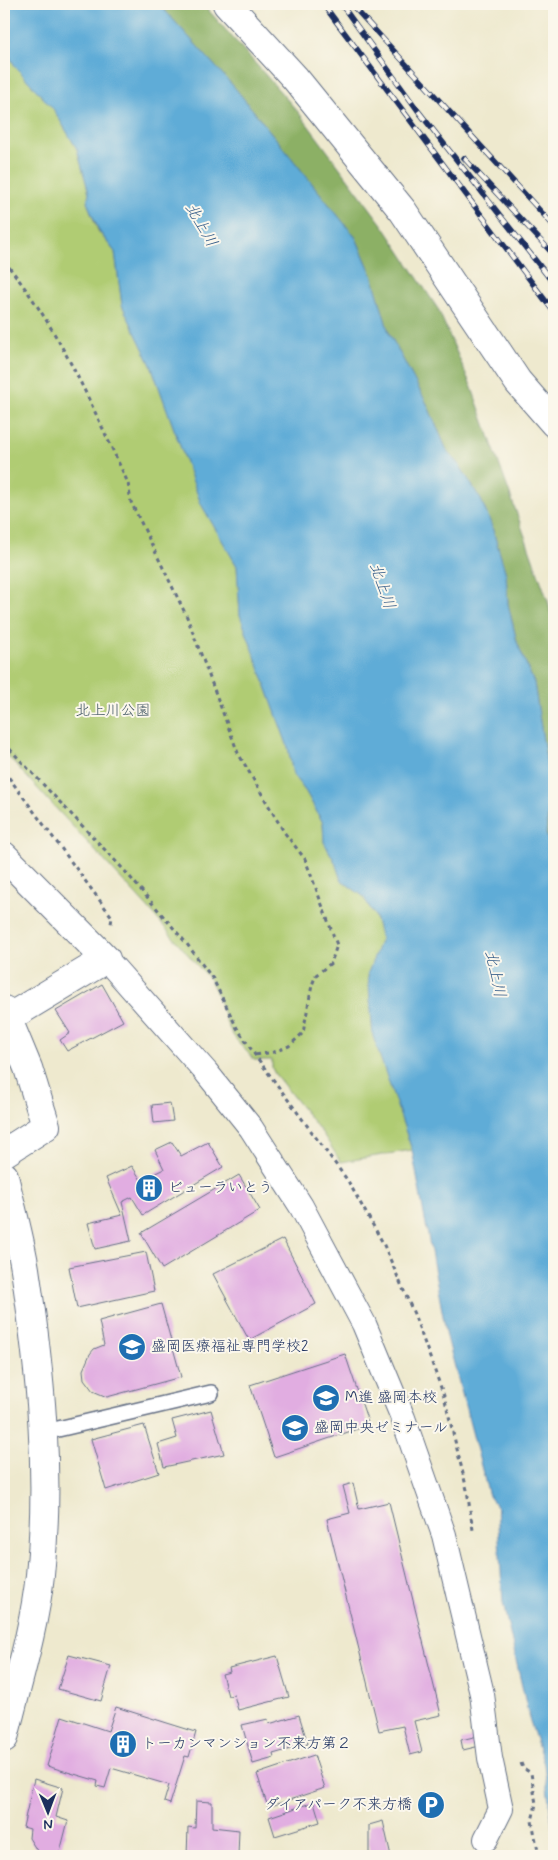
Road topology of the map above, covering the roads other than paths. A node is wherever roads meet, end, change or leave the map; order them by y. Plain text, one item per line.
1 (227, 4) edge
2 (554, 423) edge
3 (4, 856) edge
4 (106, 959) junction
5 (6, 1014) edge
6 (4, 1153) edge
7 (4, 1176) edge
8 (211, 1393) dead end
9 (41, 1433) junction
10 (4, 1738) edge
11 (486, 1839) dead end

1 - 2 street
3 - 4 street
4 - 5 street
4 - 11 street
5 - 6 street
7 - 9 street
8 - 9 lane
9 - 10 street

